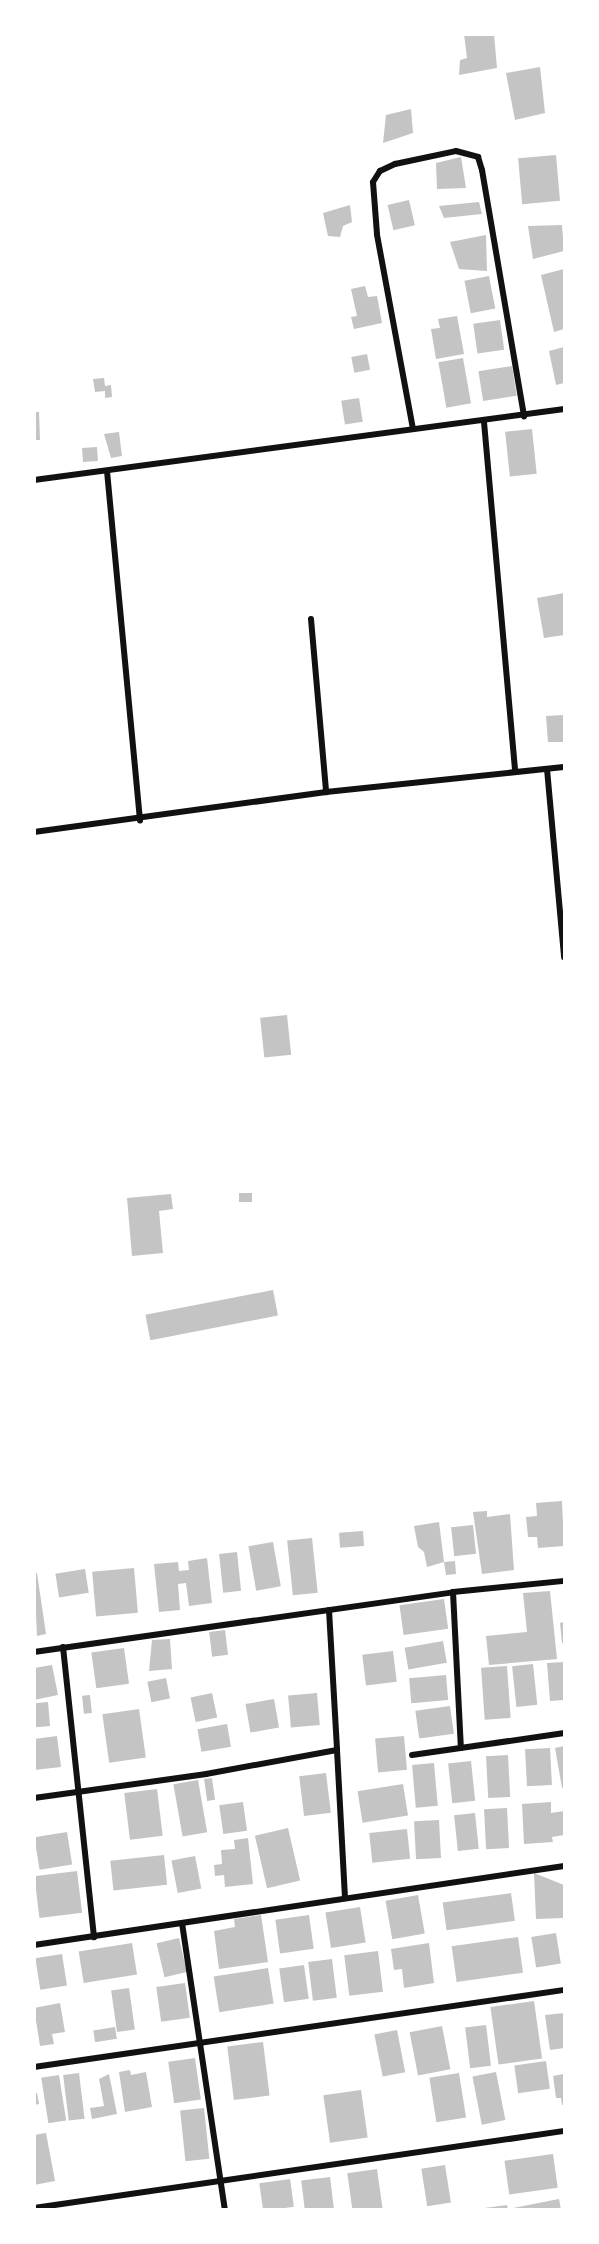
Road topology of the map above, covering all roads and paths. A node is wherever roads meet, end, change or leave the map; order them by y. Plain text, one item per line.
1 (564, 409) edge
2 (524, 416) junction
3 (483, 422) junction
4 (414, 429) junction
5 (108, 471) junction
6 (34, 480) edge
7 (311, 619) dead end
8 (564, 767) edge
9 (547, 769) junction
10 (515, 771) junction
11 (326, 792) junction
12 (140, 820) junction
13 (34, 832) edge
14 (564, 957) edge
15 (564, 1581) edge
16 (453, 1592) junction
17 (329, 1610) junction
18 (63, 1647) junction
19 (34, 1652) edge
20 (564, 1733) edge
21 (461, 1748) junction
22 (337, 1750) junction
23 (412, 1755) dead end
24 (80, 1792) junction
25 (34, 1798) edge
26 (564, 1866) edge
27 (345, 1898) junction
28 (182, 1923) junction
29 (94, 1937) junction
30 (34, 1945) edge
31 (564, 1990) edge
32 (203, 2042) junction
33 (34, 2067) edge
34 (564, 2131) edge
35 (220, 2184) junction
36 (34, 2208) edge
37 (225, 2210) edge

1 - 2 street
2 - 3 street
2 - 4 street
3 - 4 street
3 - 10 street
4 - 5 street
5 - 6 street
5 - 12 street
7 - 11 street
8 - 9 street
9 - 10 street
9 - 14 street
10 - 11 street
11 - 12 street
12 - 13 street
15 - 16 street
16 - 17 street
16 - 21 street
17 - 18 street
17 - 22 street
18 - 19 street
18 - 24 street
20 - 21 street
21 - 23 street
22 - 24 street
22 - 27 street
24 - 25 street
24 - 29 street
26 - 27 street
27 - 28 street
28 - 29 street
28 - 32 street
29 - 30 street
31 - 32 street
32 - 33 street
32 - 35 street
34 - 35 street
35 - 36 street
35 - 37 street

